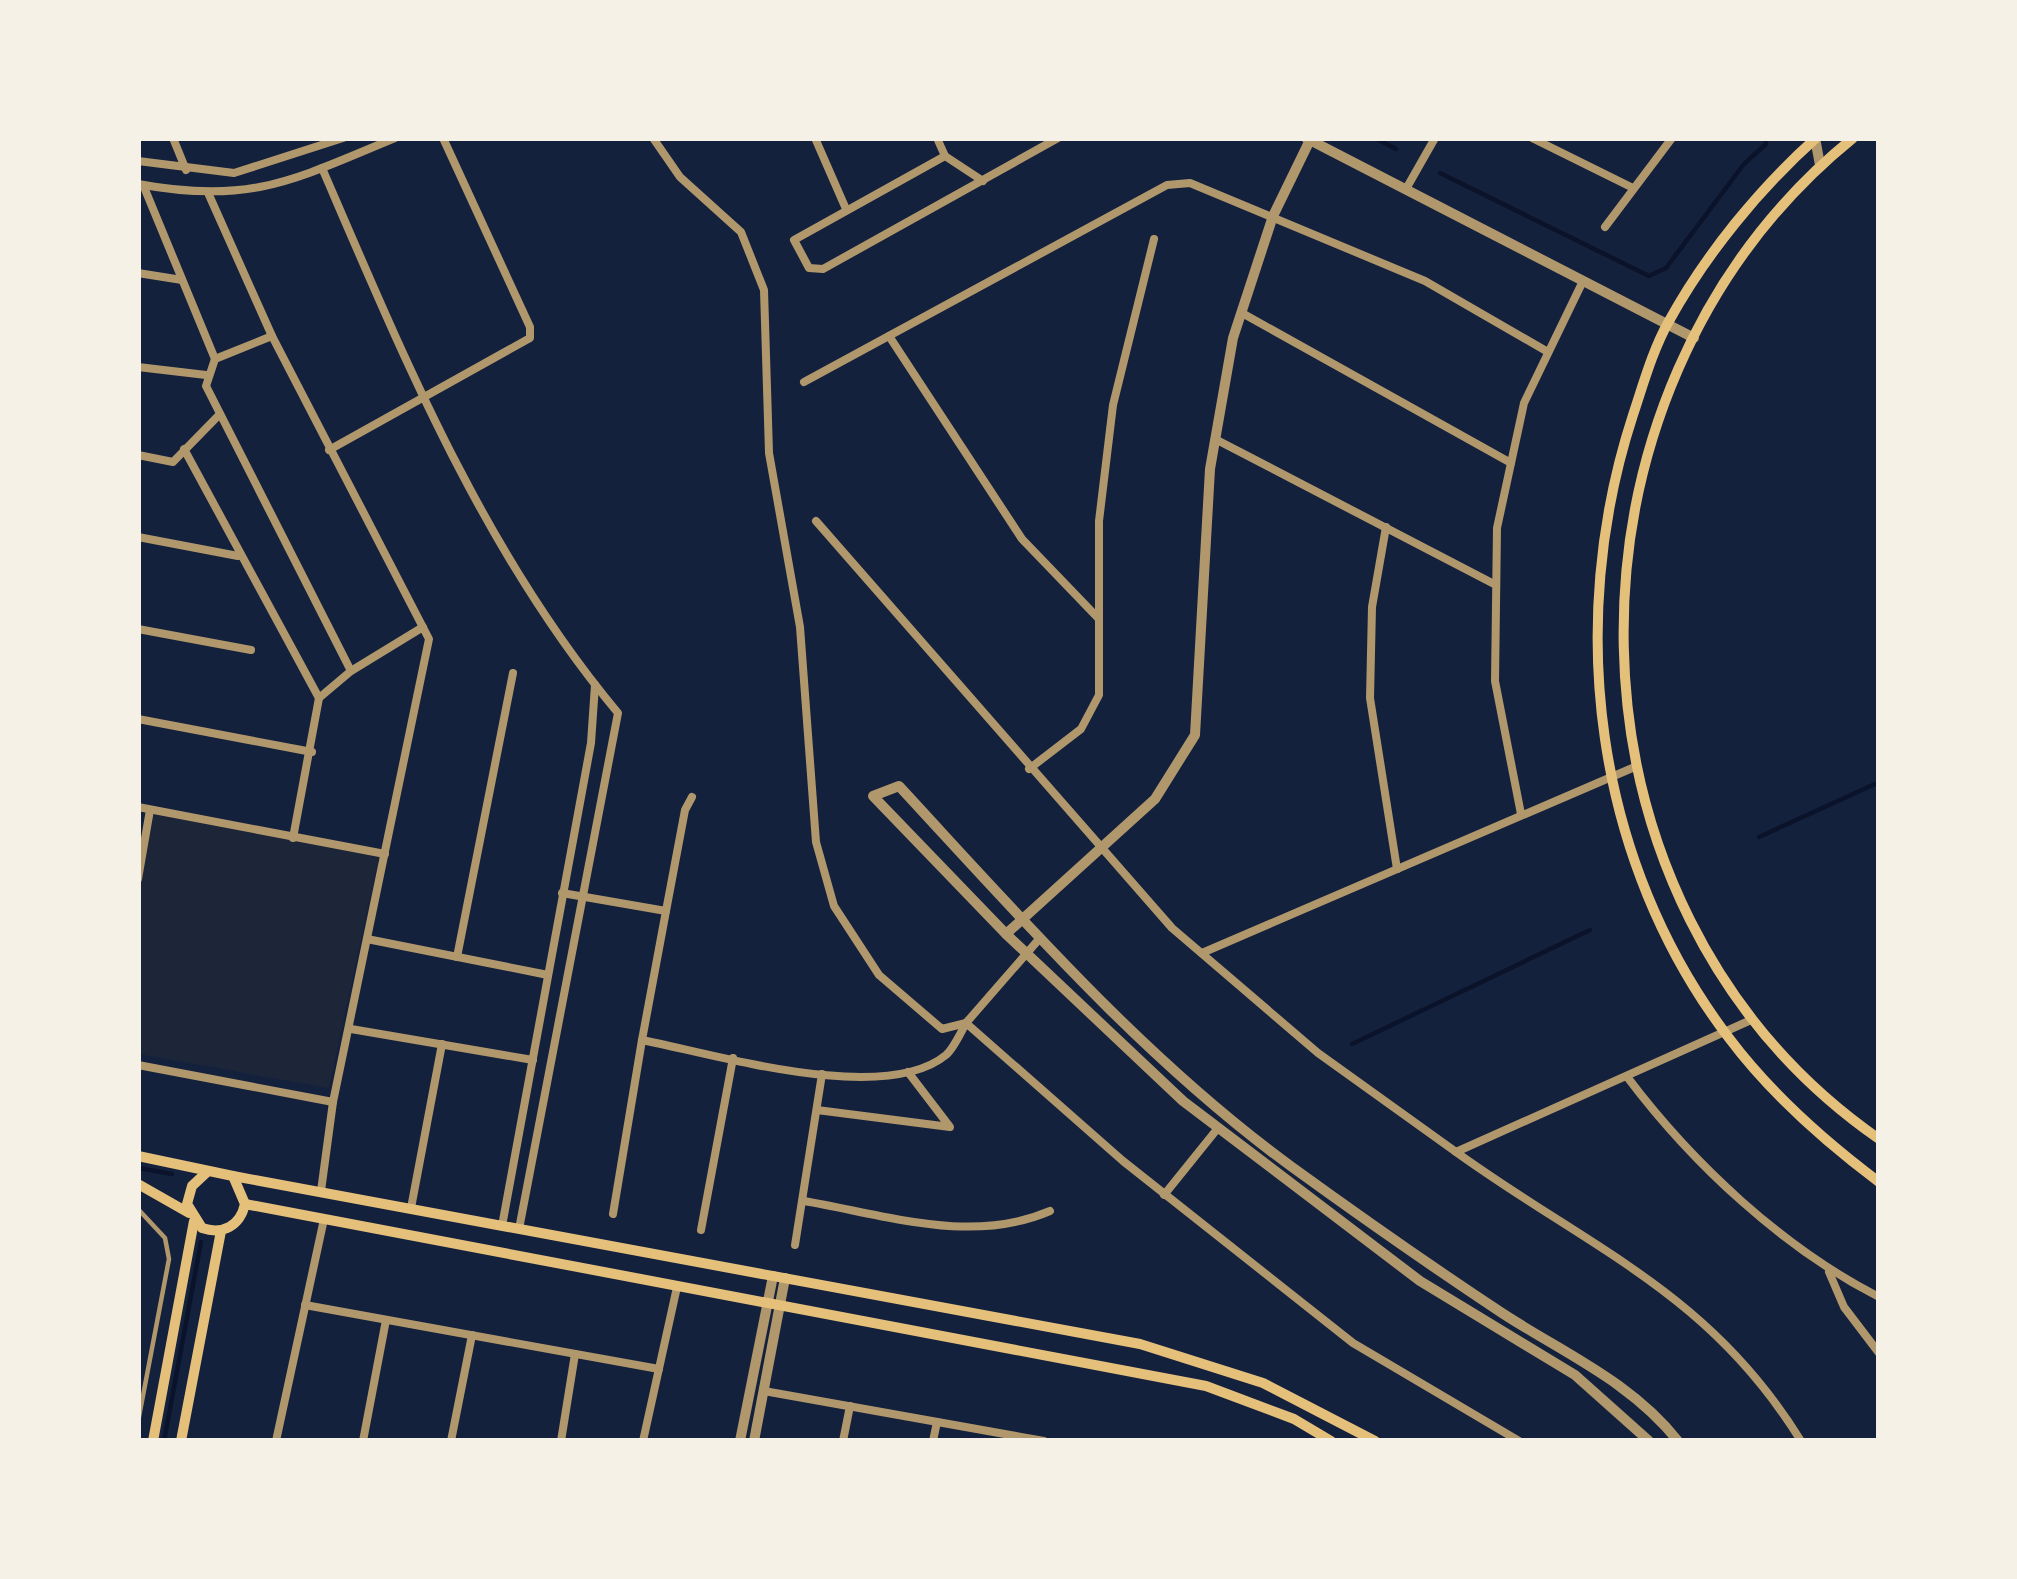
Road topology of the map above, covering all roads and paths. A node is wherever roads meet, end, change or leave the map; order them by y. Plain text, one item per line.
1 (173, 138) edge
2 (304, 138) edge
3 (343, 138) edge
4 (395, 138) edge
5 (443, 138) edge
6 (653, 138) edge
7 (815, 138) edge
8 (937, 138) edge
9 (1058, 138) edge
10 (1435, 138) edge
11 (1532, 138) edge
12 (1672, 138) edge
13 (1815, 138) edge
14 (1853, 138) edge
15 (1308, 139) edge
16 (310, 149) junction
17 (945, 156) junction
18 (138, 161) edge
19 (1820, 165) junction
20 (322, 168) junction
21 (187, 171) junction
22 (982, 181) junction
23 (141, 185) edge
24 (1631, 187) junction
25 (1406, 190) junction
26 (209, 195) junction
27 (846, 208) junction
28 (1273, 215) junction
29 (1605, 227) dead end
30 (1154, 239) dead end
31 (138, 273) edge
32 (182, 280) junction
33 (1582, 281) junction
34 (1242, 313) junction
35 (1667, 324) junction
36 (272, 336) junction
37 (889, 336) junction
38 (1694, 338) junction
39 (1548, 352) junction
40 (214, 359) junction
41 (138, 367) edge
42 (206, 375) junction
43 (804, 382) dead end
44 (421, 397) junction
45 (220, 414) junction
46 (1216, 439) junction
47 (184, 449) junction
48 (328, 450) junction
49 (138, 455) edge
50 (1511, 463) junction
51 (817, 520) dead end
52 (1386, 527) junction
53 (138, 537) edge
54 (239, 556) junction
55 (1496, 585) junction
56 (1099, 619) junction
57 (423, 628) junction
58 (138, 629) edge
59 (251, 650) dead end
60 (351, 671) junction
61 (513, 674) dead end
62 (595, 685) junction
63 (319, 698) junction
64 (138, 719) edge
65 (311, 752) junction
66 (1636, 766) junction
67 (1029, 769) junction
68 (1611, 776) junction
69 (692, 797) dead end
70 (138, 807) edge
71 (150, 809) junction
72 (1521, 814) junction
73 (293, 838) junction
74 (1098, 848) junction
75 (385, 854) junction
76 (1397, 869) junction
77 (138, 879) edge
78 (562, 892) junction
79 (583, 897) junction
80 (666, 911) junction
81 (1021, 919) junction
82 (1006, 934) junction
83 (1040, 938) junction
84 (367, 939) junction
85 (1026, 952) junction
86 (1201, 953) junction
87 (457, 957) junction
88 (548, 975) junction
89 (1750, 1020) junction
90 (966, 1023) junction
91 (350, 1028) junction
92 (1726, 1035) junction
93 (642, 1040) junction
94 (442, 1044) junction
95 (733, 1058) junction
96 (532, 1060) junction
97 (138, 1065) edge
98 (908, 1072) junction
99 (822, 1074) junction
100 (1628, 1078) junction
101 (333, 1102) junction
102 (817, 1110) junction
103 (1218, 1129) junction
104 (1879, 1139) edge
105 (1456, 1152) junction
106 (138, 1156) edge
107 (208, 1172) junction
108 (233, 1176) junction
109 (1879, 1182) edge
110 (138, 1184) edge
111 (322, 1190) junction
112 (1164, 1195) junction
113 (804, 1201) junction
114 (245, 1204) junction
115 (411, 1208) junction
116 (138, 1209) edge
117 (1050, 1211) dead end
118 (613, 1214) dead end
119 (192, 1217) junction
120 (324, 1219) junction
121 (502, 1226) junction
122 (519, 1229) junction
123 (700, 1230) dead end
124 (221, 1231) junction
125 (795, 1245) dead end
126 (1828, 1270) junction
127 (779, 1277) junction
128 (677, 1287) junction
129 (1879, 1298) edge
130 (774, 1303) junction
131 (305, 1305) junction
132 (386, 1320) junction
133 (472, 1335) junction
134 (1879, 1353) edge
135 (575, 1354) junction
136 (659, 1369) junction
137 (764, 1391) junction
138 (850, 1406) junction
139 (138, 1422) edge
140 (937, 1422) junction
141 (153, 1441) edge
142 (181, 1441) edge
143 (276, 1441) edge
144 (363, 1441) edge
145 (451, 1441) edge
146 (561, 1441) edge
147 (643, 1441) edge
148 (740, 1441) edge
149 (754, 1441) edge
150 (843, 1441) edge
151 (933, 1441) edge
152 (1044, 1441) edge
153 (1330, 1441) edge
154 (1375, 1441) edge
155 (1519, 1441) edge
156 (1649, 1441) edge
157 (1678, 1441) edge
158 (1802, 1441) edge

1 - 21 street
2 - 16 street
3 - 16 street
4 - 20 street
5 - 44 street
6 - 90 street
7 - 27 street
8 - 17 street
9 - 22 street
10 - 25 street
11 - 24 street
12 - 24 street
13 - 19 street
13 - 35 main road
14 - 19 main road
15 - 25 street
15 - 28 street
16 - 21 street
17 - 22 street
17 - 27 street
18 - 21 street
19 - 38 main road
20 - 26 street
20 - 44 street
22 - 27 street
23 - 26 street
23 - 32 street
24 - 29 street
25 - 33 street
26 - 36 street
28 - 34 street
28 - 37 street
28 - 39 street
30 - 56 street
31 - 32 street
32 - 40 street
33 - 35 street
33 - 39 street
34 - 46 street
34 - 50 street
35 - 38 street
35 - 68 main road
36 - 40 street
36 - 48 street
37 - 43 street
37 - 56 street
38 - 66 main road
39 - 50 street
40 - 42 street
41 - 42 street
42 - 45 street
44 - 48 street
44 - 62 street
45 - 47 street
45 - 60 street
46 - 52 street
46 - 74 street
47 - 49 street
47 - 54 street
48 - 57 street
50 - 55 street
51 - 67 street
52 - 55 street
52 - 76 street
53 - 54 street
54 - 63 street
55 - 72 street
56 - 67 street
57 - 60 street
57 - 75 street
58 - 59 street
60 - 63 street
61 - 87 street
62 - 78 street
62 - 79 street
63 - 65 street
64 - 65 street
65 - 73 street
66 - 68 street
66 - 89 main road
67 - 74 street
68 - 72 street
68 - 92 main road
69 - 80 street
70 - 71 street
71 - 73 street
71 - 77 street
72 - 76 street
73 - 75 street
74 - 81 street
74 - 86 street
75 - 84 street
76 - 86 street
78 - 79 street
78 - 88 street
79 - 80 street
79 - 122 street
80 - 93 street
81 - 82 street
81 - 82 street
81 - 83 street
82 - 85 street
83 - 85 street
83 - 157 street
84 - 87 street
84 - 91 street
85 - 90 street
85 - 103 street
86 - 105 street
87 - 88 street
88 - 96 street
89 - 92 street
89 - 104 main road
90 - 98 street
90 - 112 street
91 - 94 street
91 - 101 street
92 - 100 street
92 - 109 main road
93 - 95 street
93 - 118 street
94 - 96 street
94 - 115 street
95 - 99 street
95 - 123 street
96 - 121 street
97 - 101 street
98 - 99 street
98 - 102 street
99 - 102 street
100 - 105 street
100 - 126 street
101 - 111 street
102 - 113 street
103 - 112 street
103 - 156 street
105 - 158 street
106 - 107 main road
107 - 108 main road
107 - 119 main road
108 - 111 main road
108 - 114 main road
110 - 119 main road
111 - 115 main road
112 - 155 street
113 - 117 street
113 - 125 street
114 - 120 main road
114 - 124 main road
115 - 121 main road
116 - 139 lane
119 - 124 main road
119 - 141 main road
120 - 128 main road
120 - 131 street
121 - 122 main road
122 - 127 main road
124 - 142 main road
126 - 129 street
126 - 134 street
127 - 130 street
127 - 154 main road
128 - 130 main road
128 - 136 street
130 - 137 street
130 - 148 street
130 - 153 main road
131 - 132 street
131 - 143 street
132 - 133 street
132 - 144 street
133 - 135 street
133 - 145 street
135 - 136 street
135 - 146 street
136 - 147 street
137 - 138 street
137 - 149 street
138 - 140 street
138 - 150 street
140 - 151 street
140 - 152 street

